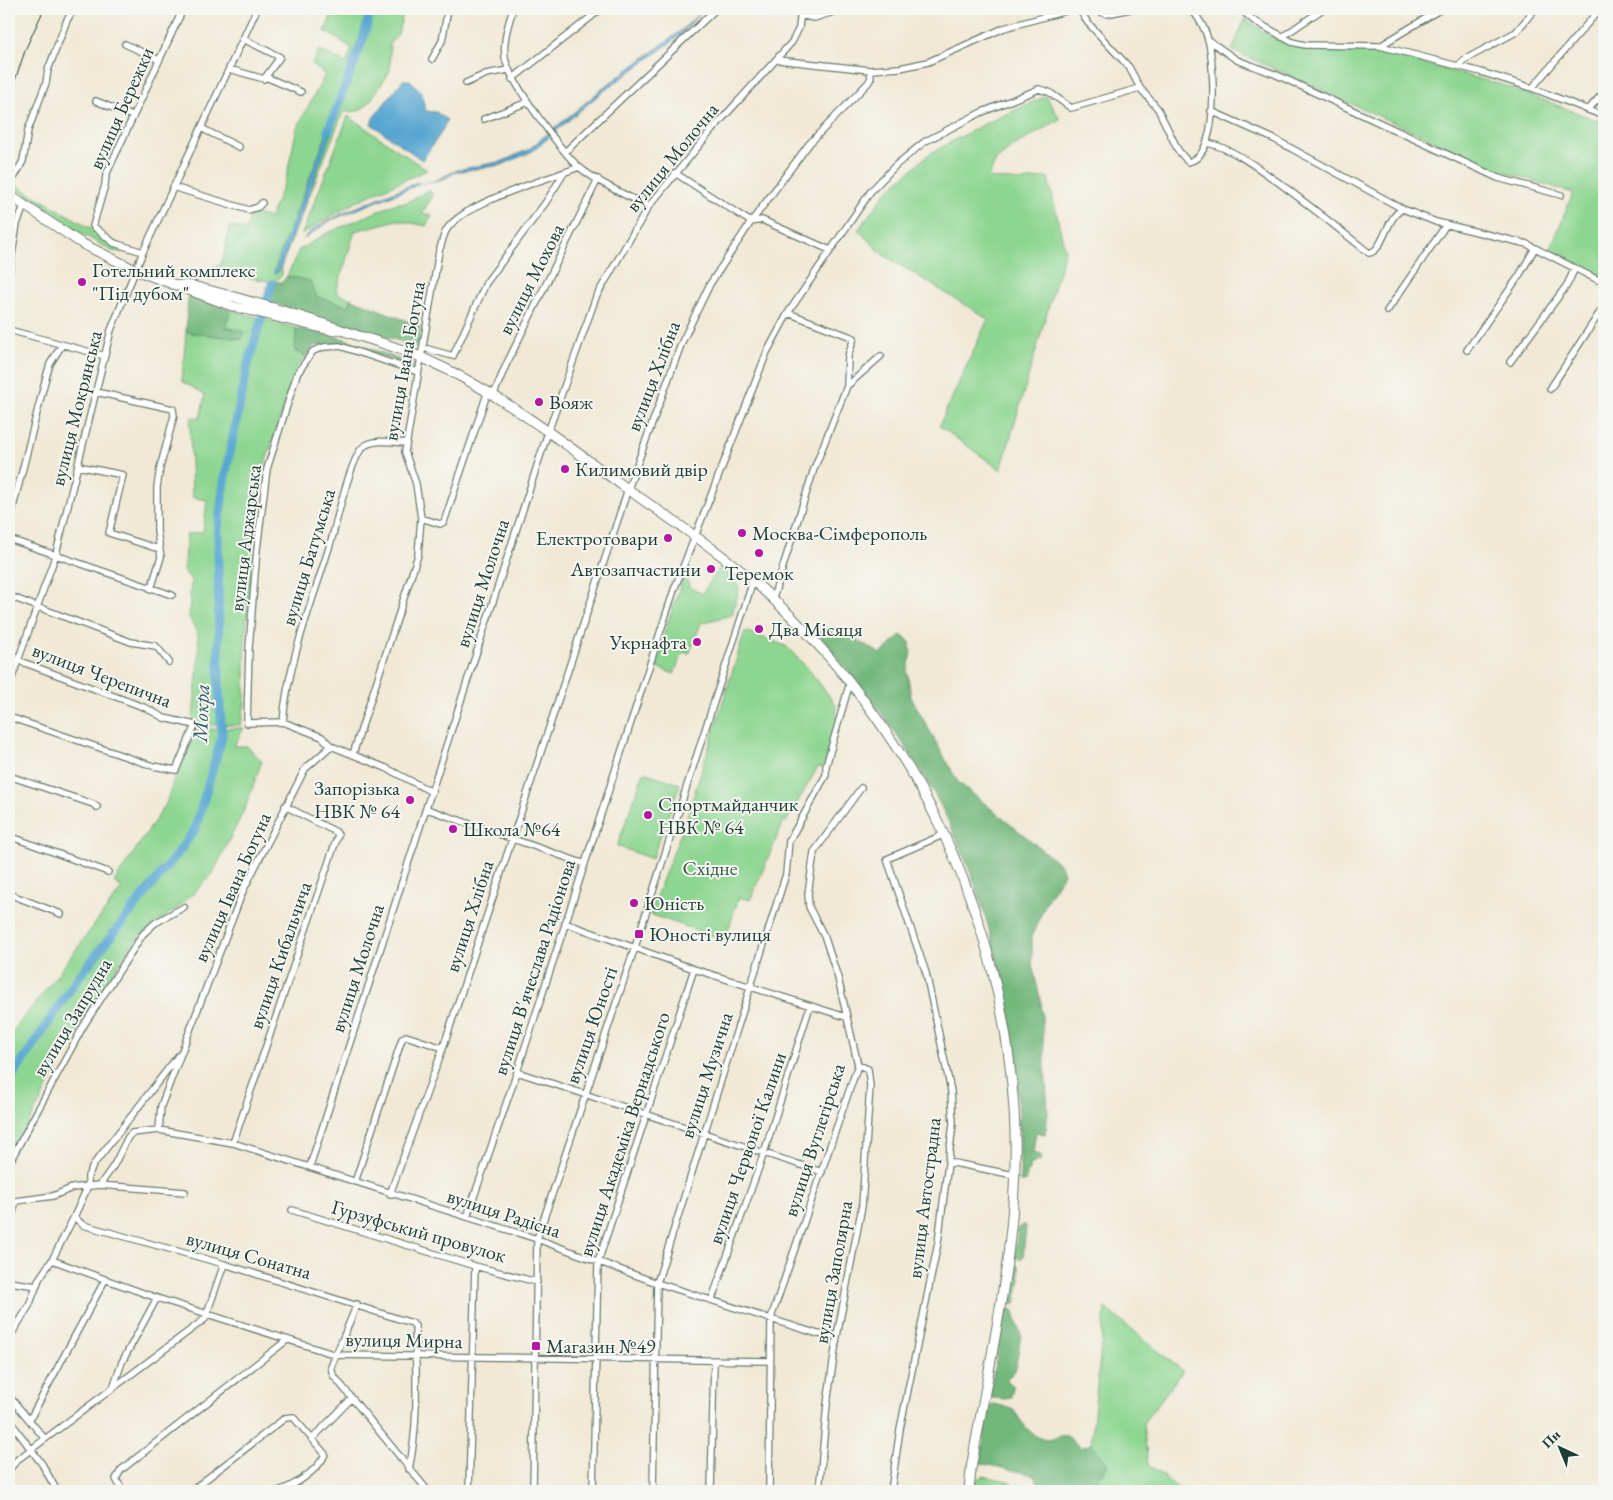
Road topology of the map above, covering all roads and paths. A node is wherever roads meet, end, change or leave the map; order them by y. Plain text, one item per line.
1 (74, 9) edge
2 (183, 9) edge
3 (257, 9) edge
4 (448, 9) edge
5 (513, 9) edge
6 (601, 9) edge
7 (716, 9) edge
8 (843, 9) edge
9 (1073, 9) edge
10 (1079, 9) edge
11 (1090, 9) edge
12 (1130, 9) edge
13 (1191, 9) edge
14 (1240, 9) edge
15 (1323, 9) edge
16 (1441, 9) edge
17 (1535, 9) edge
18 (1600, 9) edge
19 (801, 12) edge
20 (1282, 37) junction
21 (243, 40) junction
22 (1208, 40) junction
23 (125, 44) dead end
24 (1380, 46) junction
25 (432, 59) dead end
26 (159, 60) junction
27 (778, 60) junction
28 (1459, 65) junction
29 (229, 69) junction
30 (508, 70) junction
31 (870, 70) junction
32 (266, 77) junction
33 (512, 79) junction
34 (466, 83) dead end
35 (1140, 88) junction
36 (1532, 88) junction
37 (301, 92) dead end
38 (1604, 92) edge
39 (96, 101) dead end
40 (528, 102) junction
41 (1588, 110) junction
42 (1211, 111) junction
43 (132, 116) junction
44 (1604, 116) edge
45 (484, 118) dead end
46 (201, 128) junction
47 (1208, 143) junction
48 (239, 147) dead end
49 (566, 151) junction
50 (579, 167) junction
51 (564, 173) junction
52 (675, 173) junction
53 (598, 179) junction
54 (9, 180) edge
55 (173, 186) junction
56 (9, 195) edge
57 (1561, 195) dead end
58 (262, 203) dead end
59 (24, 206) junction
60 (649, 206) junction
61 (1403, 209) junction
62 (751, 222) junction
63 (1446, 225) junction
64 (1536, 248) junction
65 (830, 250) junction
66 (142, 252) junction
67 (1575, 268) junction
68 (135, 270) junction
69 (9, 273) edge
70 (1604, 283) edge
71 (1604, 306) edge
72 (1387, 311) dead end
73 (788, 313) junction
74 (9, 330) edge
75 (62, 345) junction
76 (424, 348) junction
77 (1467, 350) dead end
78 (105, 356) junction
79 (881, 356) dead end
80 (422, 358) junction
81 (1510, 362) dead end
82 (418, 372) junction
83 (847, 386) junction
84 (1550, 389) dead end
85 (96, 392) junction
86 (491, 392) junction
87 (548, 432) junction
88 (406, 443) junction
89 (78, 466) junction
90 (628, 489) junction
91 (421, 518) junction
92 (9, 524) edge
93 (696, 536) junction
94 (9, 540) edge
95 (160, 549) junction
96 (56, 554) junction
97 (753, 581) junction
98 (151, 589) junction
99 (9, 596) edge
100 (172, 596) dead end
101 (773, 598) junction
102 (37, 606) junction
103 (9, 657) edge
104 (18, 660) junction
105 (169, 662) dead end
106 (850, 682) junction
107 (9, 686) edge
108 (9, 717) edge
109 (283, 722) junction
110 (331, 746) junction
111 (353, 754) junction
112 (9, 776) edge
113 (861, 788) dead end
114 (432, 792) junction
115 (285, 806) junction
116 (97, 807) dead end
117 (427, 809) junction
118 (946, 834) junction
119 (9, 836) edge
120 (511, 838) junction
121 (585, 864) junction
122 (108, 872) dead end
123 (9, 894) edge
124 (184, 907) dead end
125 (61, 914) dead end
126 (565, 923) junction
127 (635, 947) junction
128 (694, 969) junction
129 (751, 988) junction
130 (810, 1006) junction
131 (846, 1017) junction
132 (443, 1048) junction
133 (181, 1052) junction
134 (858, 1065) junction
135 (518, 1072) junction
136 (585, 1095) junction
137 (644, 1115) junction
138 (158, 1130) junction
139 (704, 1134) junction
140 (233, 1143) junction
141 (764, 1154) junction
142 (949, 1162) junction
143 (9, 1163) edge
144 (310, 1166) junction
145 (822, 1172) junction
146 (1014, 1176) junction
147 (354, 1182) junction
148 (100, 1185) junction
149 (88, 1186) junction
150 (185, 1192) dead end
151 (390, 1194) junction
152 (9, 1198) edge
153 (16, 1201) junction
154 (292, 1210) dead end
155 (74, 1217) junction
156 (467, 1217) junction
157 (9, 1226) edge
158 (537, 1239) junction
159 (52, 1260) junction
160 (598, 1262) junction
161 (224, 1264) junction
162 (475, 1266) junction
163 (105, 1280) junction
164 (9, 1282) edge
165 (537, 1282) junction
166 (657, 1283) junction
167 (37, 1286) junction
168 (157, 1298) junction
169 (712, 1299) junction
170 (357, 1304) junction
171 (208, 1314) junction
172 (771, 1318) junction
173 (837, 1336) junction
174 (9, 1338) edge
175 (287, 1340) junction
176 (336, 1355) junction
177 (415, 1356) junction
178 (474, 1357) junction
179 (536, 1358) junction
180 (596, 1358) junction
181 (656, 1358) junction
182 (714, 1362) junction
183 (770, 1362) junction
184 (113, 1388) junction
185 (9, 1396) edge
186 (351, 1399) junction
187 (30, 1419) junction
188 (9, 1420) edge
189 (313, 1438) junction
190 (45, 1440) junction
191 (31, 1450) junction
192 (409, 1469) junction
193 (9, 1470) edge
194 (57, 1491) edge
195 (123, 1491) edge
196 (191, 1491) edge
197 (278, 1491) edge
198 (428, 1491) edge
199 (469, 1491) edge
200 (533, 1491) edge
201 (593, 1491) edge
202 (653, 1491) edge
203 (711, 1491) edge
204 (769, 1491) edge
205 (819, 1491) edge
206 (890, 1491) edge
207 (969, 1491) edge

1 - 54 street
2 - 26 street, вулиця Бережки
3 - 21 street, вулиця Мокрянська
4 - 25 street
5 - 30 street
6 - 33 street
7 - 49 street
8 - 19 street, вулиця Молочна
9 - 31 street
10 - 35 street
11 - 12 street
13 - 22 street
14 - 20 street
15 - 20 street
16 - 24 street
17 - 28 street
18 - 36 street
19 - 27 street, вулиця Молочна
20 - 24 street
21 - 29 street, вулиця Мокрянська
21 - 32 street
22 - 42 street
22 - 57 street
23 - 26 street
24 - 28 street
26 - 43 street, вулиця Бережки
27 - 31 street
27 - 52 street, вулиця Молочна
28 - 36 street
29 - 32 street
29 - 46 street, вулиця Мокрянська
30 - 33 street
30 - 34 street
31 - 62 street, вулиця Хлібна
32 - 37 street
33 - 40 street
35 - 47 street
35 - 65 street, вулиця В'ячеслава Радіонова
36 - 41 street
38 - 41 street
39 - 43 street
40 - 45 street
40 - 49 street
41 - 44 street
42 - 47 street
42 - 61 street
43 - 66 street, вулиця Бережки
46 - 48 street
46 - 55 street, вулиця Мокрянська
47 - 61 street
49 - 50 street
50 - 51 street, вулиця Івана Богуна
50 - 53 street
51 - 76 street
51 - 76 street, вулиця Івана Богуна
52 - 60 street, вулиця Молочна
52 - 62 street
53 - 60 street
53 - 86 street, вулиця Мохова
55 - 58 street
55 - 66 street, вулиця Мокрянська
56 - 59 highway
59 - 68 highway
59 - 69 street
60 - 87 street, вулиця Молочна
61 - 63 street
62 - 65 street
62 - 90 street, вулиця Хлібна
63 - 64 street
63 - 72 street
64 - 67 street
64 - 77 street
65 - 73 street, вулиця В'ячеслава Радіонова
66 - 68 street, вулиця Мокрянська
67 - 70 street
67 - 81 street
68 - 78 street, вулиця Мокрянська
68 - 80 highway
71 - 84 street
73 - 83 street
73 - 93 street, вулиця В'ячеслава Радіонова
74 - 75 street
75 - 78 street
75 - 92 street
76 - 80 street, вулиця Івана Богуна
78 - 85 street, вулиця Мокрянська
79 - 83 street
80 - 82 street, вулиця Івана Богуна
80 - 86 highway
82 - 88 street, вулиця Івана Богуна
82 - 109 street, вулиця Аджарська
83 - 101 street
85 - 89 street, вулиця Мокрянська
85 - 95 street
86 - 87 highway
86 - 91 street, вулиця Мохова
87 - 90 highway
87 - 114 street, вулиця Молочна
88 - 91 street, вулиця Івана Богуна
88 - 109 street, вулиця Батумська
89 - 95 street
89 - 96 street, вулиця Мокрянська
90 - 93 highway
90 - 120 street, вулиця Хлібна
91 - 111 street, вулиця Івана Богуна
93 - 97 highway
93 - 121 street, вулиця В'ячеслава Радіонова
94 - 96 street
95 - 98 street
96 - 98 street
96 - 102 street, вулиця Мокрянська
97 - 101 highway
97 - 127 street, вулиця Юності
98 - 100 street
99 - 102 street
101 - 106 highway
102 - 104 street, вулиця Мокрянська
102 - 105 street
103 - 104 street, вулиця Черепична
104 - 107 street, вулиця Мокрянська
104 - 108 street, вулиця Черепична
106 - 118 highway
106 - 129 street, вулиця Музична
109 - 110 street
110 - 111 street
110 - 115 street, вулиця Івана Богуна
111 - 114 street
112 - 116 street
113 - 131 street, вулиця Вуглегірська
114 - 117 street, вулиця Молочна
115 - 133 street, вулиця Івана Богуна
115 - 140 street, вулиця Кибальчича
117 - 120 street
117 - 144 street, вулиця Молочна
118 - 142 street, вулиця Автострадна
118 - 146 highway
119 - 122 street
120 - 121 street
120 - 132 street, вулиця Хлібна
121 - 126 street, вулиця В'ячеслава Радіонова
123 - 125 street
124 - 143 street, вулиця Запрудна
126 - 127 street
126 - 135 street, вулиця В'ячеслава Радіонова
127 - 128 street
127 - 136 street, вулиця Юності
128 - 129 street
128 - 137 street, вулиця Академіка Вернадського
129 - 130 street
129 - 139 street, вулиця Музична
130 - 131 street
130 - 141 street, вулиця Червоної Калини
131 - 134 street, вулиця Вуглегірська
132 - 147 street
132 - 151 street, вулиця Хлібна
133 - 138 street, вулиця Івана Богуна
133 - 149 street, вулиця Івана Богуна
134 - 145 street, вулиця Вуглегірська
134 - 173 street, вулиця Заполярна
135 - 136 street
135 - 156 street, вулиця В'ячеслава Радіонова
136 - 137 street
136 - 158 street, вулиця Юності
137 - 139 street
137 - 160 street, вулиця Академіка Вернадського
138 - 140 street, вулиця Радісна
138 - 148 street, вулиця Радісна
139 - 141 street
139 - 166 street, вулиця Музична
140 - 144 street, вулиця Радісна
141 - 145 street
141 - 169 street, вулиця Червоної Калини
142 - 146 street
142 - 206 street, вулиця Автострадна
144 - 147 street, вулиця Радісна
145 - 172 street, вулиця Вуглегірська
146 - 207 highway
147 - 151 street, вулиця Радісна
148 - 149 street
148 - 150 street
149 - 153 street
149 - 155 street, вулиця Івана Богуна
151 - 156 street, вулиця Радісна
152 - 153 street
153 - 157 street
154 - 162 street, Гурзуфський провулок
155 - 159 street, вулиця Івана Богуна
155 - 161 street, вулиця Сонатна
156 - 158 street, вулиця Радісна
158 - 160 street, вулиця Радісна
158 - 165 street, вулиця Юності
159 - 163 street, вулиця Мирна
159 - 167 street, вулиця Івана Богуна
160 - 166 street, вулиця Радісна
160 - 180 street, вулиця Академіка Вернадського
161 - 170 street, вулиця Сонатна
161 - 171 street
162 - 165 street, Гурзуфський провулок
162 - 178 street
163 - 168 street, вулиця Мирна
163 - 187 street
164 - 167 street
165 - 179 street, вулиця Юності
166 - 169 street, вулиця Радісна
166 - 181 street, вулиця Музична
167 - 174 street, вулиця Івана Богуна
168 - 171 street, вулиця Мирна
168 - 184 street
169 - 172 street, вулиця Радісна
170 - 176 street
170 - 177 street, вулиця Сонатна
171 - 175 street, вулиця Мирна
171 - 184 street
172 - 173 street, вулиця Радісна
172 - 183 street, вулиця Вуглегірська
173 - 205 street, вулиця Заполярна
175 - 176 street, вулиця Мирна
175 - 195 street
176 - 177 street, вулиця Мирна
176 - 186 street
177 - 178 street, вулиця Мирна
177 - 192 street
178 - 179 street, вулиця Мирна
178 - 199 street
179 - 180 street, вулиця Мирна
179 - 200 street, вулиця Юності
180 - 181 street, вулиця Мирна
180 - 201 street, вулиця Академіка Вернадського
181 - 182 street, вулиця Мирна
181 - 202 street, вулиця Музична
182 - 183 street, вулиця Мирна
182 - 203 street
183 - 204 street, вулиця Вуглегірська
184 - 190 street
185 - 187 street
186 - 189 street
186 - 192 street
187 - 190 street
188 - 191 street
189 - 196 street
189 - 197 street
190 - 191 street
191 - 193 street
191 - 194 street
192 - 198 street

